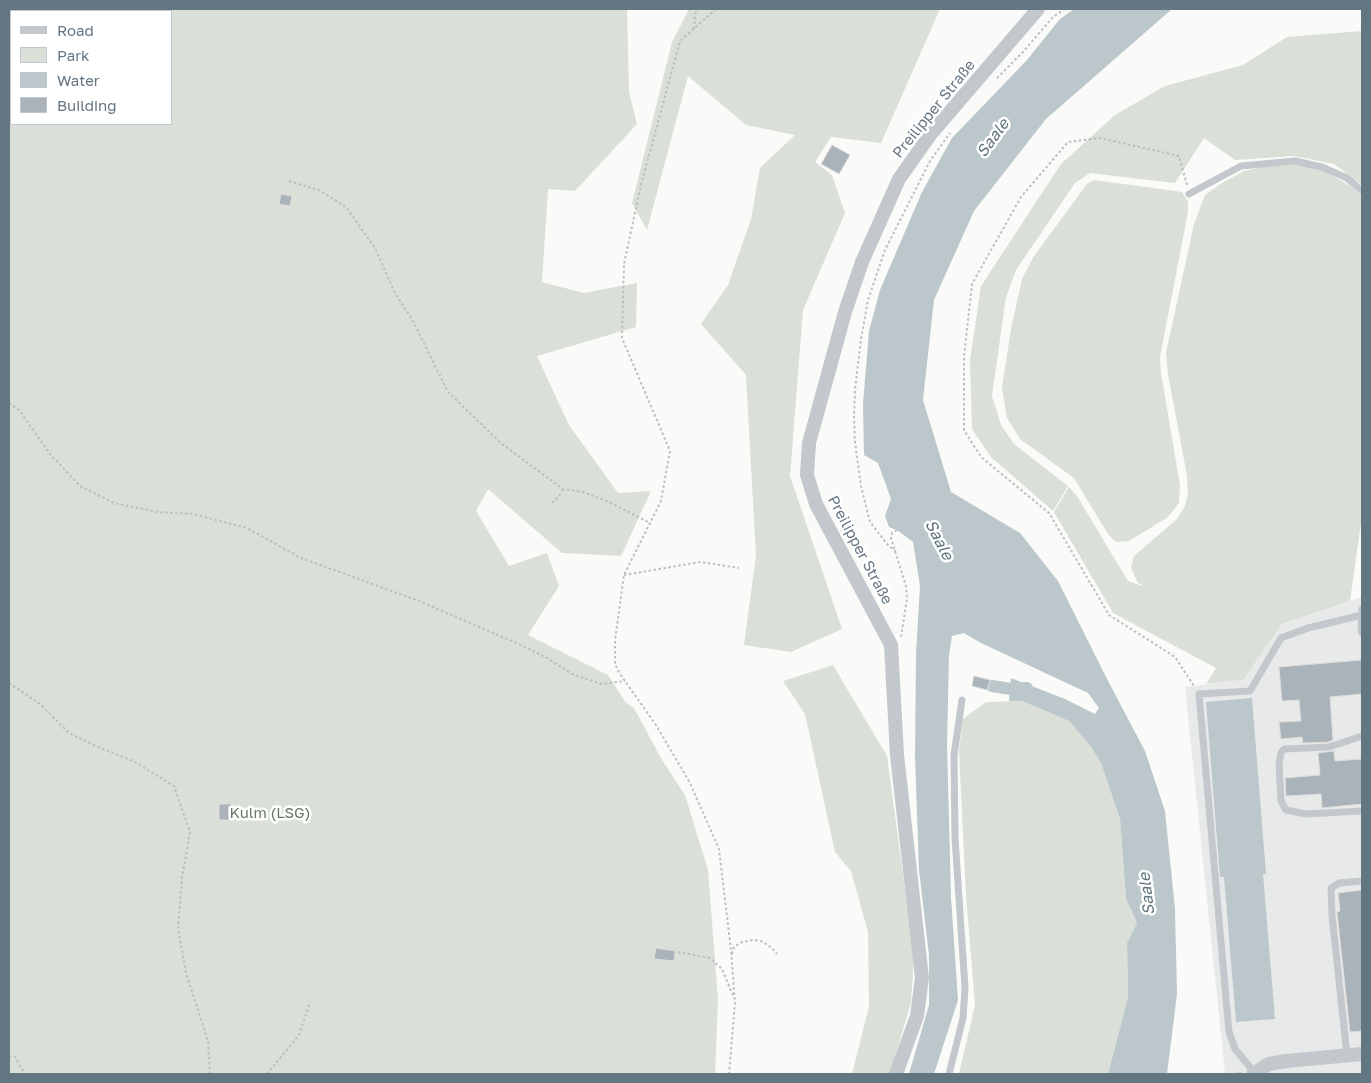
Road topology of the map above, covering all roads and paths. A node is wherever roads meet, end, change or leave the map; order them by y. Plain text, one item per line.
1 (696, 9) edge
2 (716, 9) edge
3 (1038, 9) edge
4 (1065, 9) edge
5 (694, 29) junction
6 (995, 80) dead end
7 (951, 131) dead end
8 (289, 181) dead end
9 (1362, 192) edge
10 (1190, 194) joint
11 (9, 403) edge
12 (562, 489) junction
13 (552, 502) dead end
14 (650, 523) junction
15 (897, 530) dead end
16 (896, 552) junction
17 (739, 568) dead end
18 (624, 575) junction
19 (1362, 609) edge
20 (1362, 615) edge
21 (1362, 633) edge
22 (891, 645) junction
23 (625, 681) junction
24 (9, 683) edge
25 (1199, 694) junction
26 (962, 700) dead end
27 (1362, 736) edge
28 (1362, 811) edge
29 (1362, 880) edge
30 (678, 952) dead end
31 (777, 954) dead end
32 (732, 956) junction
33 (734, 1001) junction
34 (310, 1002) dead end
35 (1362, 1054) edge
36 (1347, 1055) junction
37 (9, 1056) edge
38 (1254, 1073) edge
39 (25, 1074) edge
40 (210, 1074) edge
41 (267, 1074) edge
42 (729, 1074) edge
43 (896, 1074) edge
44 (949, 1074) edge

1 - 5 path
2 - 5 path
3 - 22 street, Preilipper Straße
4 - 6 path
5 - 14 path
7 - 16 path
8 - 12 path
9 - 10 lane
10 - 25 path
11 - 23 path
12 - 13 path
12 - 14 path
14 - 18 path
15 - 16 path
16 - 22 path
17 - 18 path
18 - 23 path
19 - 20 lane
20 - 21 lane
20 - 25 lane
22 - 43 street, Preilipper Straße
23 - 32 path
24 - 40 path
25 - 38 lane
26 - 44 lane
27 - 28 lane
29 - 36 lane
30 - 33 path
31 - 32 path
32 - 33 path
33 - 42 path
34 - 41 path
35 - 36 street
36 - 38 street
37 - 39 path

